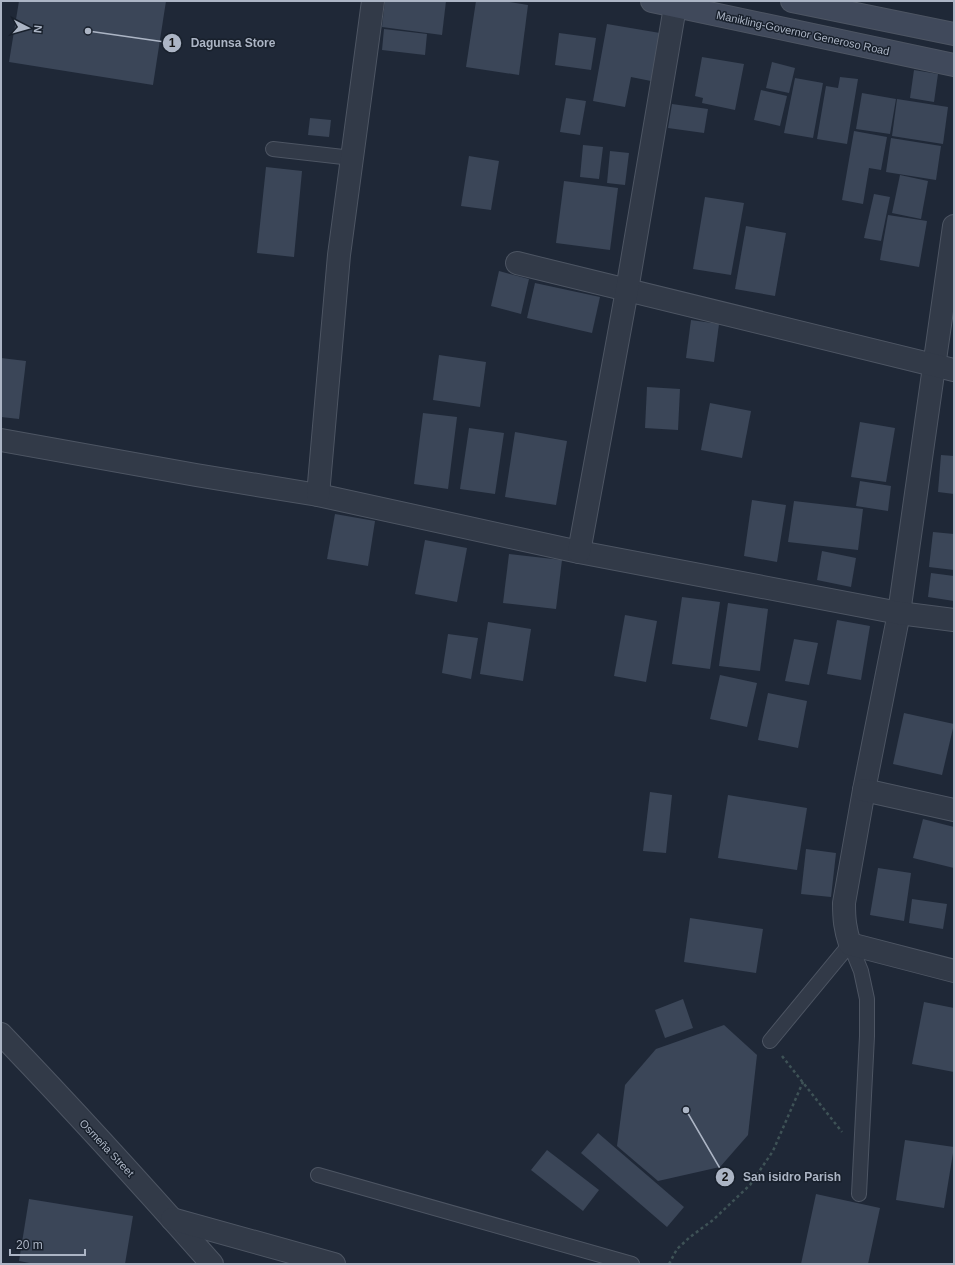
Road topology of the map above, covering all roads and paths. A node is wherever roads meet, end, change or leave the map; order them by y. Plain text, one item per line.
1 (373, 1) edge
2 (652, 1) edge
3 (792, 1) edge
4 (676, 4) edge
5 (954, 34) edge
6 (954, 65) edge
7 (273, 149) dead end
8 (352, 158) junction
9 (954, 226) edge
10 (517, 263) dead end
11 (627, 290) junction
12 (944, 368) edge
13 (1, 440) edge
14 (318, 495) junction
15 (579, 552) junction
16 (899, 613) junction
17 (954, 620) edge
18 (864, 790) junction
19 (954, 810) edge
20 (850, 944) junction
21 (954, 971) edge
22 (1, 1034) edge
23 (770, 1041) joint
24 (803, 1082) junction
25 (861, 1144) junction
26 (318, 1175) dead end
27 (859, 1194) dead end
28 (172, 1219) junction
29 (212, 1264) edge
30 (334, 1264) edge
31 (632, 1264) edge
32 (669, 1264) edge

1 - 8 street
2 - 4 main road, Manikling-Governor Generoso Road
3 - 5 main road
4 - 6 main road, Manikling-Governor Generoso Road
4 - 11 street
7 - 8 lane
8 - 14 street
9 - 12 street
10 - 11 street
11 - 12 street
11 - 15 street
12 - 16 street
13 - 14 street
14 - 15 street
15 - 16 street
16 - 17 street
16 - 18 street
18 - 19 street
18 - 20 street
20 - 21 street
20 - 23 lane
20 - 25 lane
22 - 28 street, Osmeña Street
23 - 24 path
24 - 25 path
24 - 32 path
25 - 27 lane
26 - 31 lane
28 - 29 street, Osmeña Street
28 - 30 street

